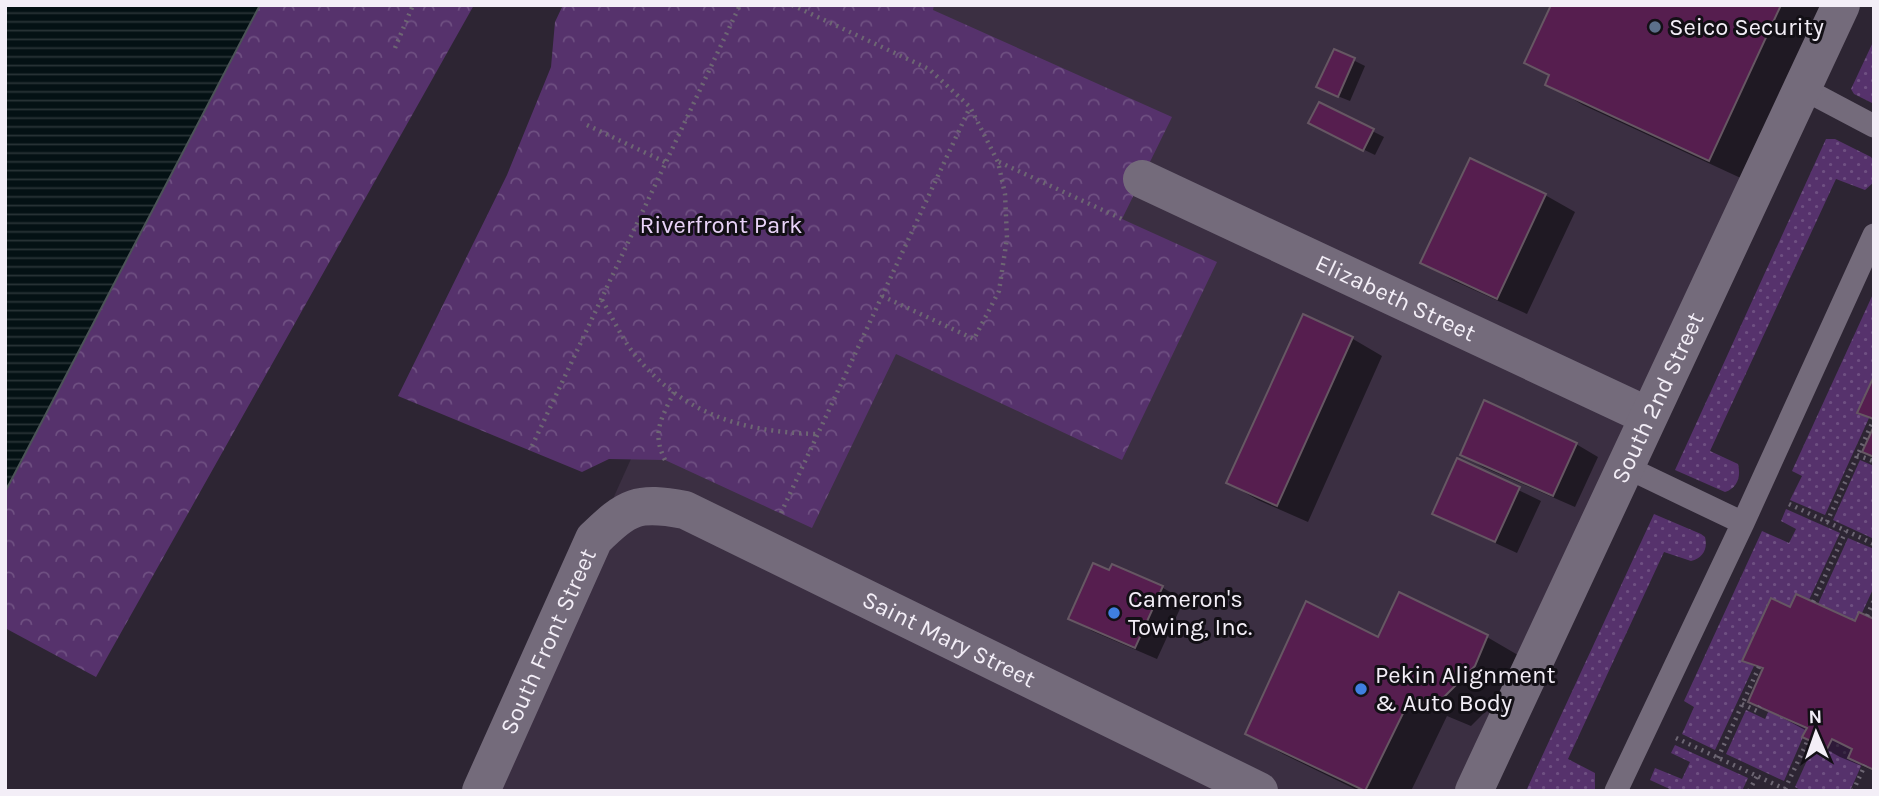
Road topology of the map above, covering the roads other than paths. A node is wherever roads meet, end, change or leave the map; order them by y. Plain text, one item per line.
1 (1841, 5) edge
2 (1802, 88) junction
3 (1874, 126) edge
4 (1142, 179) dead end
5 (1874, 235) edge
6 (1648, 416) junction
7 (1624, 466) junction
8 (634, 507) joint
9 (1743, 523) junction
10 (481, 791) edge
11 (1259, 791) edge
12 (1474, 791) edge
13 (1616, 791) edge

1 - 2 street, South 2nd Street
2 - 3 lane
2 - 6 street, South 2nd Street
4 - 6 street, Elizabeth Street
5 - 9 lane
6 - 7 street, South 2nd Street
7 - 9 lane
7 - 12 street, South 2nd Street
8 - 10 street, South Front Street
8 - 11 street, Saint Mary Street
9 - 13 lane

